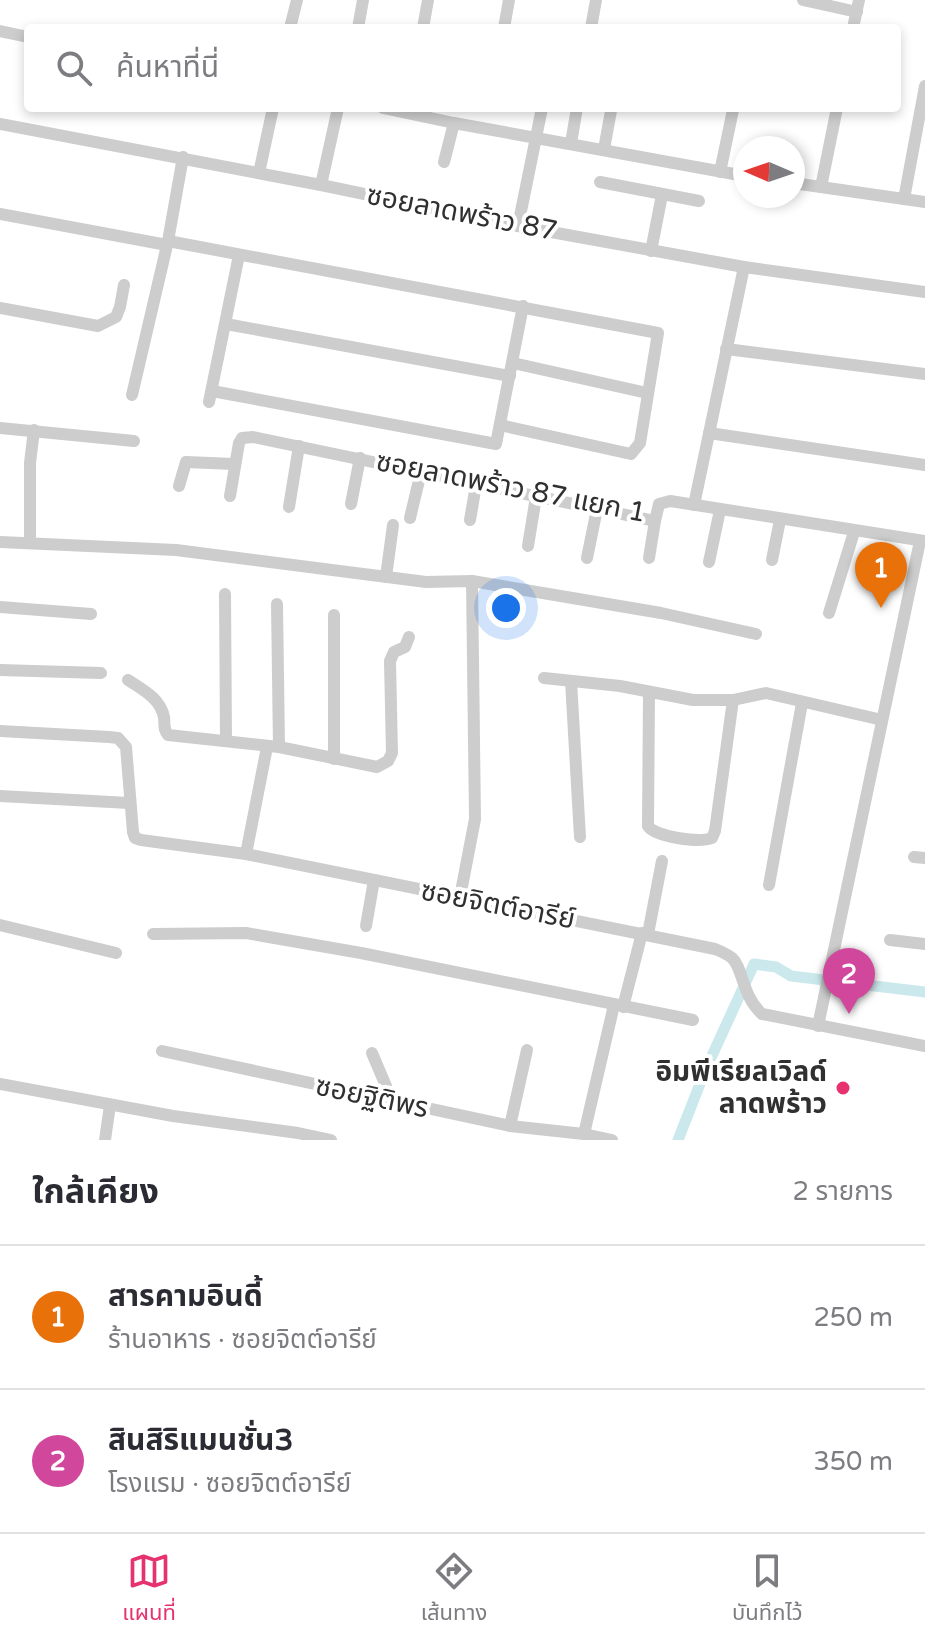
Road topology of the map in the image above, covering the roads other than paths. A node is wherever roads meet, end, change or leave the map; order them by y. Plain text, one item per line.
1 (297, 0) edge
2 (363, 0) edge
3 (428, 0) edge
4 (509, 0) edge
5 (596, 0) edge
6 (803, 0) edge
7 (858, 6) edge
8 (291, 24) edge
9 (362, 24) edge
10 (424, 24) edge
11 (505, 24) edge
12 (592, 24) edge
13 (0, 31) edge
14 (24, 36) edge
15 (925, 86) edge
16 (272, 112) edge
17 (337, 112) edge
18 (402, 112) edge
19 (541, 112) edge
20 (576, 112) edge
21 (611, 112) edge
22 (733, 112) edge
23 (836, 112) edge
24 (454, 123) junction
25 (0, 124) edge
26 (537, 137) junction
27 (571, 143) junction
28 (604, 149) junction
29 (183, 157) junction
30 (444, 162) dead end
31 (720, 172) junction
32 (259, 173) junction
33 (733, 174) edge
34 (600, 182) dead end
35 (321, 185) junction
36 (805, 185) edge
37 (821, 187) junction
38 (662, 195) junction
39 (904, 199) junction
40 (699, 201) dead end
41 (925, 202) edge
42 (0, 214) edge
43 (518, 226) junction
44 (167, 243) junction
45 (651, 251) junction
46 (239, 255) junction
47 (744, 267) junction
48 (124, 285) dead end
49 (925, 292) edge
50 (523, 306) junction
51 (0, 308) edge
52 (226, 324) junction
53 (726, 349) junction
54 (513, 363) junction
55 (925, 374) edge
56 (510, 376) junction
57 (647, 393) junction
58 (132, 395) dead end
59 (500, 425) junction
60 (0, 428) edge
61 (34, 430) junction
62 (709, 433) junction
63 (134, 441) dead end
64 (299, 446) junction
65 (360, 458) junction
66 (234, 464) junction
67 (925, 465) edge
68 (421, 472) junction
69 (476, 485) junction
70 (179, 486) dead end
71 (230, 496) dead end
72 (536, 497) junction
73 (351, 504) dead end
74 (694, 505) junction
75 (289, 507) dead end
76 (597, 509) junction
77 (720, 510) junction
78 (410, 518) dead end
79 (470, 520) dead end
80 (780, 520) junction
81 (655, 521) junction
82 (393, 525) dead end
83 (854, 532) junction
84 (923, 541) edge
85 (0, 542) edge
86 (30, 543) junction
87 (528, 546) dead end
88 (587, 558) dead end
89 (649, 558) dead end
90 (772, 560) dead end
91 (709, 562) dead end
92 (386, 577) junction
93 (472, 581) junction
94 (225, 594) dead end
95 (277, 604) dead end
96 (0, 607) edge
97 (829, 613) dead end
98 (91, 614) dead end
99 (334, 615) dead end
100 (756, 634) dead end
101 (409, 637) dead end
102 (0, 670) edge
103 (101, 673) dead end
104 (544, 678) dead end
105 (128, 680) dead end
106 (571, 681) junction
107 (649, 692) junction
108 (733, 700) junction
109 (802, 703) junction
110 (882, 720) junction
111 (0, 731) edge
112 (226, 741) junction
113 (273, 747) junction
114 (334, 759) junction
115 (0, 796) edge
116 (129, 803) junction
117 (580, 837) dead end
118 (246, 854) junction
119 (662, 861) dead end
120 (374, 880) junction
121 (769, 885) dead end
122 (460, 897) junction
123 (0, 925) edge
124 (366, 926) dead end
125 (645, 933) junction
126 (153, 934) dead end
127 (890, 940) dead end
128 (925, 944) edge
129 (116, 953) dead end
130 (618, 1006) junction
131 (693, 1020) dead end
132 (818, 1026) junction
133 (925, 1046) edge
134 (527, 1050) dead end
135 (162, 1051) dead end
136 (372, 1053) dead end
137 (0, 1084) edge
138 (387, 1100) junction
139 (110, 1105) junction
140 (510, 1126) junction
141 (259, 1134) edge
142 (584, 1134) junction
143 (105, 1140) edge
144 (331, 1140) edge
145 (612, 1140) edge

1 - 8 street
2 - 9 street
3 - 10 street
4 - 11 street
5 - 12 street
6 - 7 street
13 - 14 street
15 - 39 street
16 - 32 street
17 - 35 street
18 - 24 street
19 - 26 street
20 - 27 street
21 - 28 street
22 - 31 street
23 - 37 street
24 - 26 street
24 - 30 street
25 - 29 street, ซอยลาดพร้าว 87
26 - 27 street
26 - 43 street
27 - 28 street
28 - 31 street
29 - 32 street, ซอยลาดพร้าว 87
29 - 44 street
31 - 33 street
32 - 35 street, ซอยลาดพร้าว 87
34 - 38 street
35 - 43 street, ซอยลาดพร้าว 87
36 - 37 street
37 - 39 street
38 - 40 street
38 - 45 street
39 - 41 street
42 - 44 street
43 - 45 street, ซอยลาดพร้าว 87
44 - 46 street
44 - 58 street
45 - 47 street, ซอยลาดพร้าว 87
46 - 50 street
46 - 52 street
47 - 49 street, ซอยลาดพร้าว 87
47 - 53 street
48 - 51 street
50 - 54 street
50 - 57 street
52 - 56 street
52 - 59 street
53 - 55 street
53 - 62 street
54 - 56 street
54 - 57 street
56 - 59 street
57 - 59 street
60 - 61 street
61 - 63 street
61 - 86 street
62 - 67 street
62 - 74 street
64 - 65 street, ซอยลาดพร้าว 87 แยก 1
64 - 66 street, ซอยลาดพร้าว 87 แยก 1
64 - 75 street
65 - 68 street, ซอยลาดพร้าว 87 แยก 1
65 - 73 street
66 - 70 street
66 - 71 street
68 - 69 street, ซอยลาดพร้าว 87 แยก 1
68 - 78 street
69 - 72 street, ซอยลาดพร้าว 87 แยก 1
69 - 79 street
72 - 76 street, ซอยลาดพร้าว 87 แยก 1
72 - 87 street
74 - 77 street, ซอยลาดพร้าว 87 แยก 1
74 - 81 street, ซอยลาดพร้าว 87 แยก 1
76 - 81 street, ซอยลาดพร้าว 87 แยก 1
76 - 88 street
77 - 80 street, ซอยลาดพร้าว 87 แยก 1
77 - 91 street
80 - 83 street, ซอยลาดพร้าว 87 แยก 1
80 - 90 street
81 - 89 street
82 - 92 street
83 - 84 street, ซอยลาดพร้าว 87 แยก 1
83 - 97 street
84 - 110 street
85 - 86 street
86 - 92 street
92 - 93 street
93 - 100 street
93 - 122 street
94 - 112 street
95 - 113 street
96 - 98 street
99 - 114 street
101 - 114 street
102 - 103 street
104 - 106 street
105 - 112 street
106 - 107 street
106 - 117 street
107 - 108 street
107 - 108 street
108 - 109 street
109 - 110 street
109 - 121 street
110 - 132 street
111 - 116 street
112 - 113 street
113 - 114 street
113 - 118 street
115 - 116 street
116 - 118 street, ซอยจิตต์อารีย์
118 - 120 street, ซอยจิตต์อารีย์
119 - 125 street
120 - 122 street, ซอยจิตต์อารีย์
120 - 124 street
122 - 125 street, ซอยจิตต์อารีย์
123 - 129 street
125 - 130 street
125 - 132 street, ซอยจิตต์อารีย์
126 - 130 street
127 - 128 street
130 - 131 street
130 - 142 street
132 - 133 street, ซอยจิตต์อารีย์
134 - 140 street
135 - 138 street, ซอยฐิติพร
136 - 138 street
137 - 139 street
138 - 140 street, ซอยฐิติพร
139 - 141 street
139 - 143 street
140 - 142 street, ซอยฐิติพร
141 - 144 street
142 - 145 street, ซอยฐิติพร

